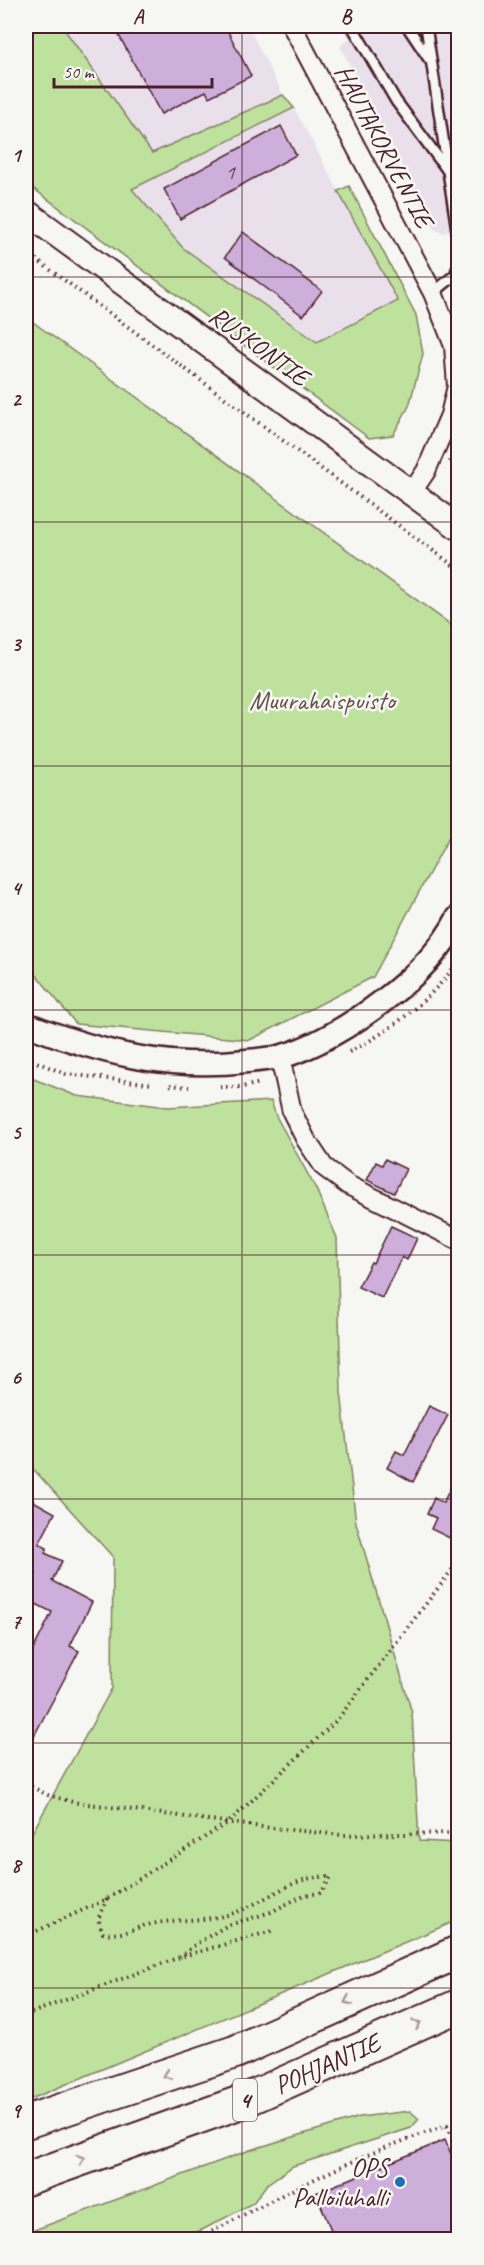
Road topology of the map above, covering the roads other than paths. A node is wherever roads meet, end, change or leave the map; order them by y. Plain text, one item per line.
1 (292, 26) edge
2 (352, 26) edge
3 (408, 26) edge
4 (426, 26) edge
5 (432, 64) junction
6 (450, 173) junction
7 (26, 212) edge
8 (459, 237) edge
9 (459, 267) edge
10 (433, 293) junction
11 (412, 492) junction
12 (459, 527) edge
13 (458, 921) edge
14 (26, 1024) edge
15 (280, 1057) junction
16 (459, 1240) edge
17 (459, 1952) edge
18 (459, 2006) edge
19 (26, 2122) edge
20 (26, 2179) edge

1 - 10 street, HAUTAKORVENTIE
2 - 6 lane
3 - 5 lane
4 - 5 lane
5 - 6 lane
6 - 8 lane
7 - 11 main road, RUSKONTIE
9 - 10 lane
10 - 11 street, HAUTAKORVENTIE
11 - 12 main road, RUSKONTIE
13 - 15 street
14 - 15 street
15 - 16 street
17 -> 19 highway, POHJANTIE / 4
20 -> 18 highway, POHJANTIE / 4

